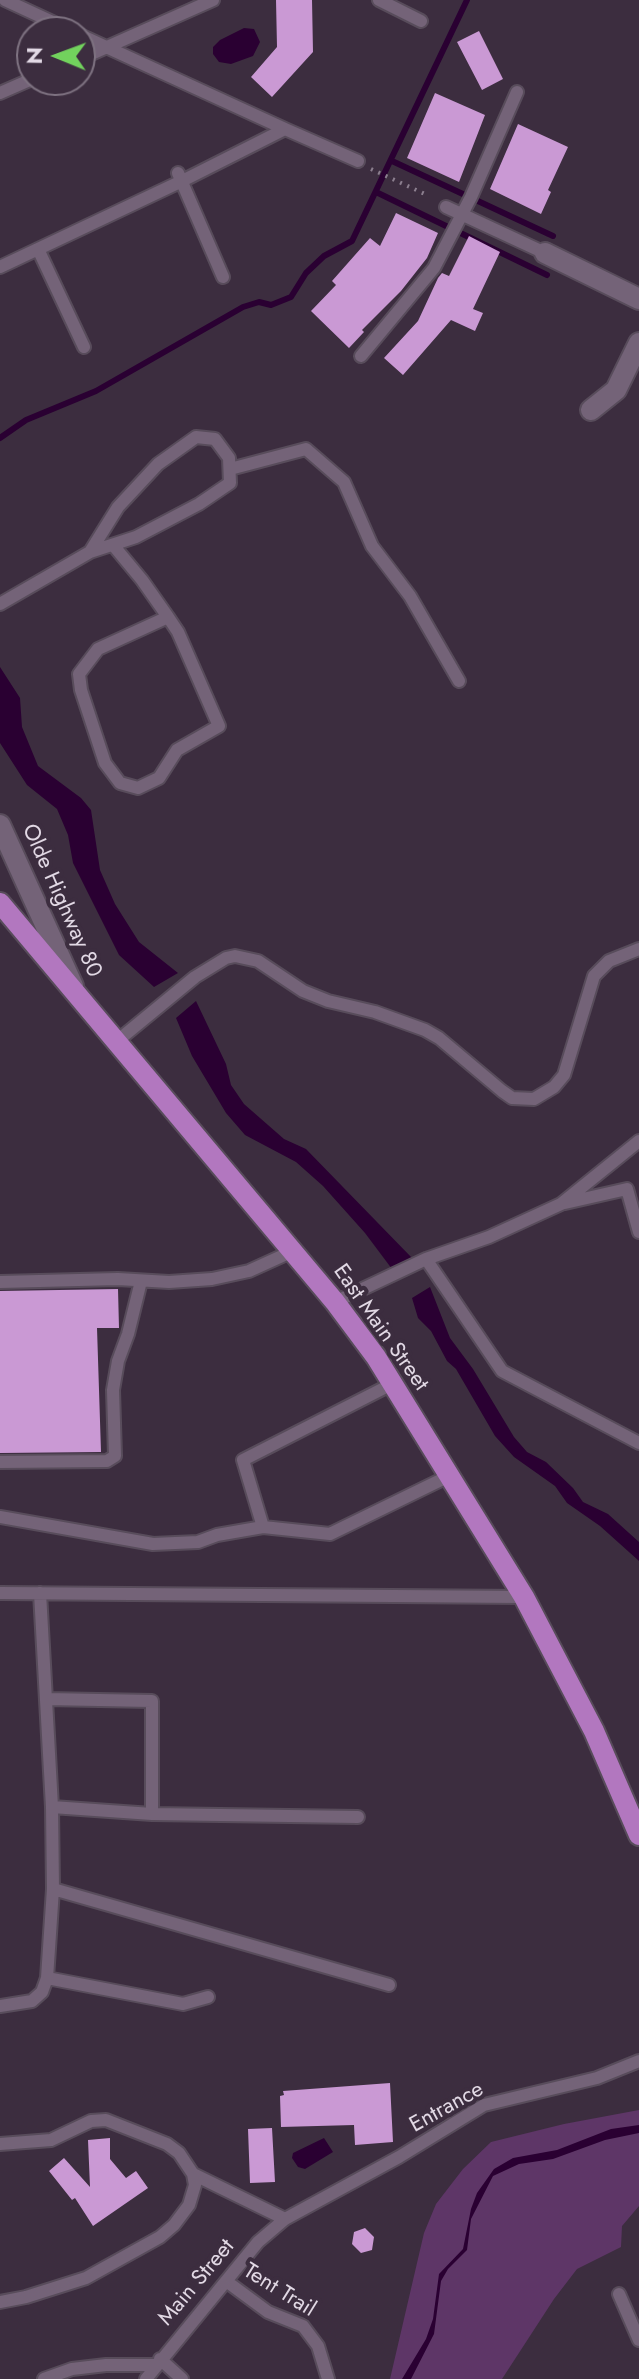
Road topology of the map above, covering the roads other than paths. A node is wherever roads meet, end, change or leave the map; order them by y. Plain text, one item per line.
1 (5, 0) edge
2 (213, 0) edge
3 (379, 0) edge
4 (40, 16) edge
5 (421, 21) dead end
6 (96, 42) edge
7 (107, 47) junction
8 (96, 52) edge
9 (517, 92) dead end
10 (285, 129) junction
11 (363, 165) road end
12 (180, 177) junction
13 (446, 207) dead end
14 (461, 214) junction
15 (38, 249) junction
16 (545, 253) joint
17 (0, 267) edge
18 (223, 277) dead end
19 (639, 299) edge
20 (639, 343) edge
21 (84, 347) dead end
22 (361, 356) dead end
23 (591, 410) dead end
24 (230, 469) junction
25 (113, 545) junction
26 (90, 552) junction
27 (0, 604) edge
28 (168, 617) junction
29 (459, 681) dead end
30 (0, 825) edge
31 (0, 903) edge
32 (639, 949) edge
33 (77, 997) junction
34 (116, 1042) junction
35 (639, 1141) edge
36 (633, 1190) edge
37 (561, 1204) junction
38 (639, 1232) edge
39 (293, 1251) junction
40 (426, 1259) junction
41 (141, 1281) junction
42 (0, 1282) edge
43 (335, 1302) junction
44 (392, 1384) junction
45 (639, 1443) edge
46 (0, 1462) edge
47 (449, 1476) junction
48 (0, 1517) edge
49 (263, 1527) junction
50 (0, 1593) edge
51 (40, 1593) junction
52 (524, 1597) junction
53 (46, 1699) junction
54 (52, 1807) junction
55 (152, 1814) junction
56 (358, 1817) dead end
57 (639, 1835) edge
58 (53, 1889) junction
59 (47, 1978) junction
60 (389, 1985) dead end
61 (208, 1997) dead end
62 (0, 2006) edge
63 (639, 2061) edge
64 (0, 2144) edge
65 (193, 2174) junction
66 (285, 2219) junction
67 (226, 2281) junction
68 (619, 2294) dead end
69 (0, 2302) edge
70 (639, 2340) edge
71 (157, 2362) junction
72 (44, 2379) edge
73 (146, 2379) edge
74 (182, 2379) edge
75 (328, 2379) edge

1 - 4 lane
2 - 7 lane
3 - 5 lane
6 - 7 lane
7 - 8 lane
7 - 10 lane
9 - 14 lane
10 - 11 lane
10 - 12 lane
12 - 15 lane
12 - 18 lane
13 - 14 lane
14 - 16 lane
14 - 22 lane
15 - 17 lane
15 - 21 lane
16 - 19 street
20 - 23 street
24 - 25 lane
24 - 26 lane
24 - 29 lane
25 - 26 lane
25 - 28 lane
26 - 27 lane
28 - 28 lane
30 - 33 street, Olde Highway 80
31 - 33 main road, East Main Street
32 - 34 lane
33 - 34 main road, East Main Street
34 - 39 main road, East Main Street
35 - 37 lane
36 - 37 lane
36 - 38 lane
37 - 40 lane
39 - 41 lane
39 - 43 main road, East Main Street
40 - 43 lane
40 - 45 lane
41 - 42 lane
41 - 46 lane
43 - 44 main road, East Main Street
44 - 47 main road, East Main Street
44 - 49 lane
47 - 49 lane
47 - 52 main road, East Main Street
48 - 49 lane
50 - 51 lane
51 - 52 lane
51 - 53 lane
52 - 57 main road, East Main Street
53 - 54 lane
53 - 55 lane
54 - 55 lane
54 - 58 lane
55 - 56 lane
58 - 59 lane
58 - 60 lane
59 - 61 lane
59 - 62 lane
63 - 66 lane, Entrance
64 - 65 lane
65 - 66 lane
65 - 69 lane
66 - 67 lane, Main Street
67 - 71 lane, Main Street
67 - 75 lane, Tent Trail
68 - 70 lane
71 - 72 lane
71 - 73 lane, Main Street
71 - 74 lane

